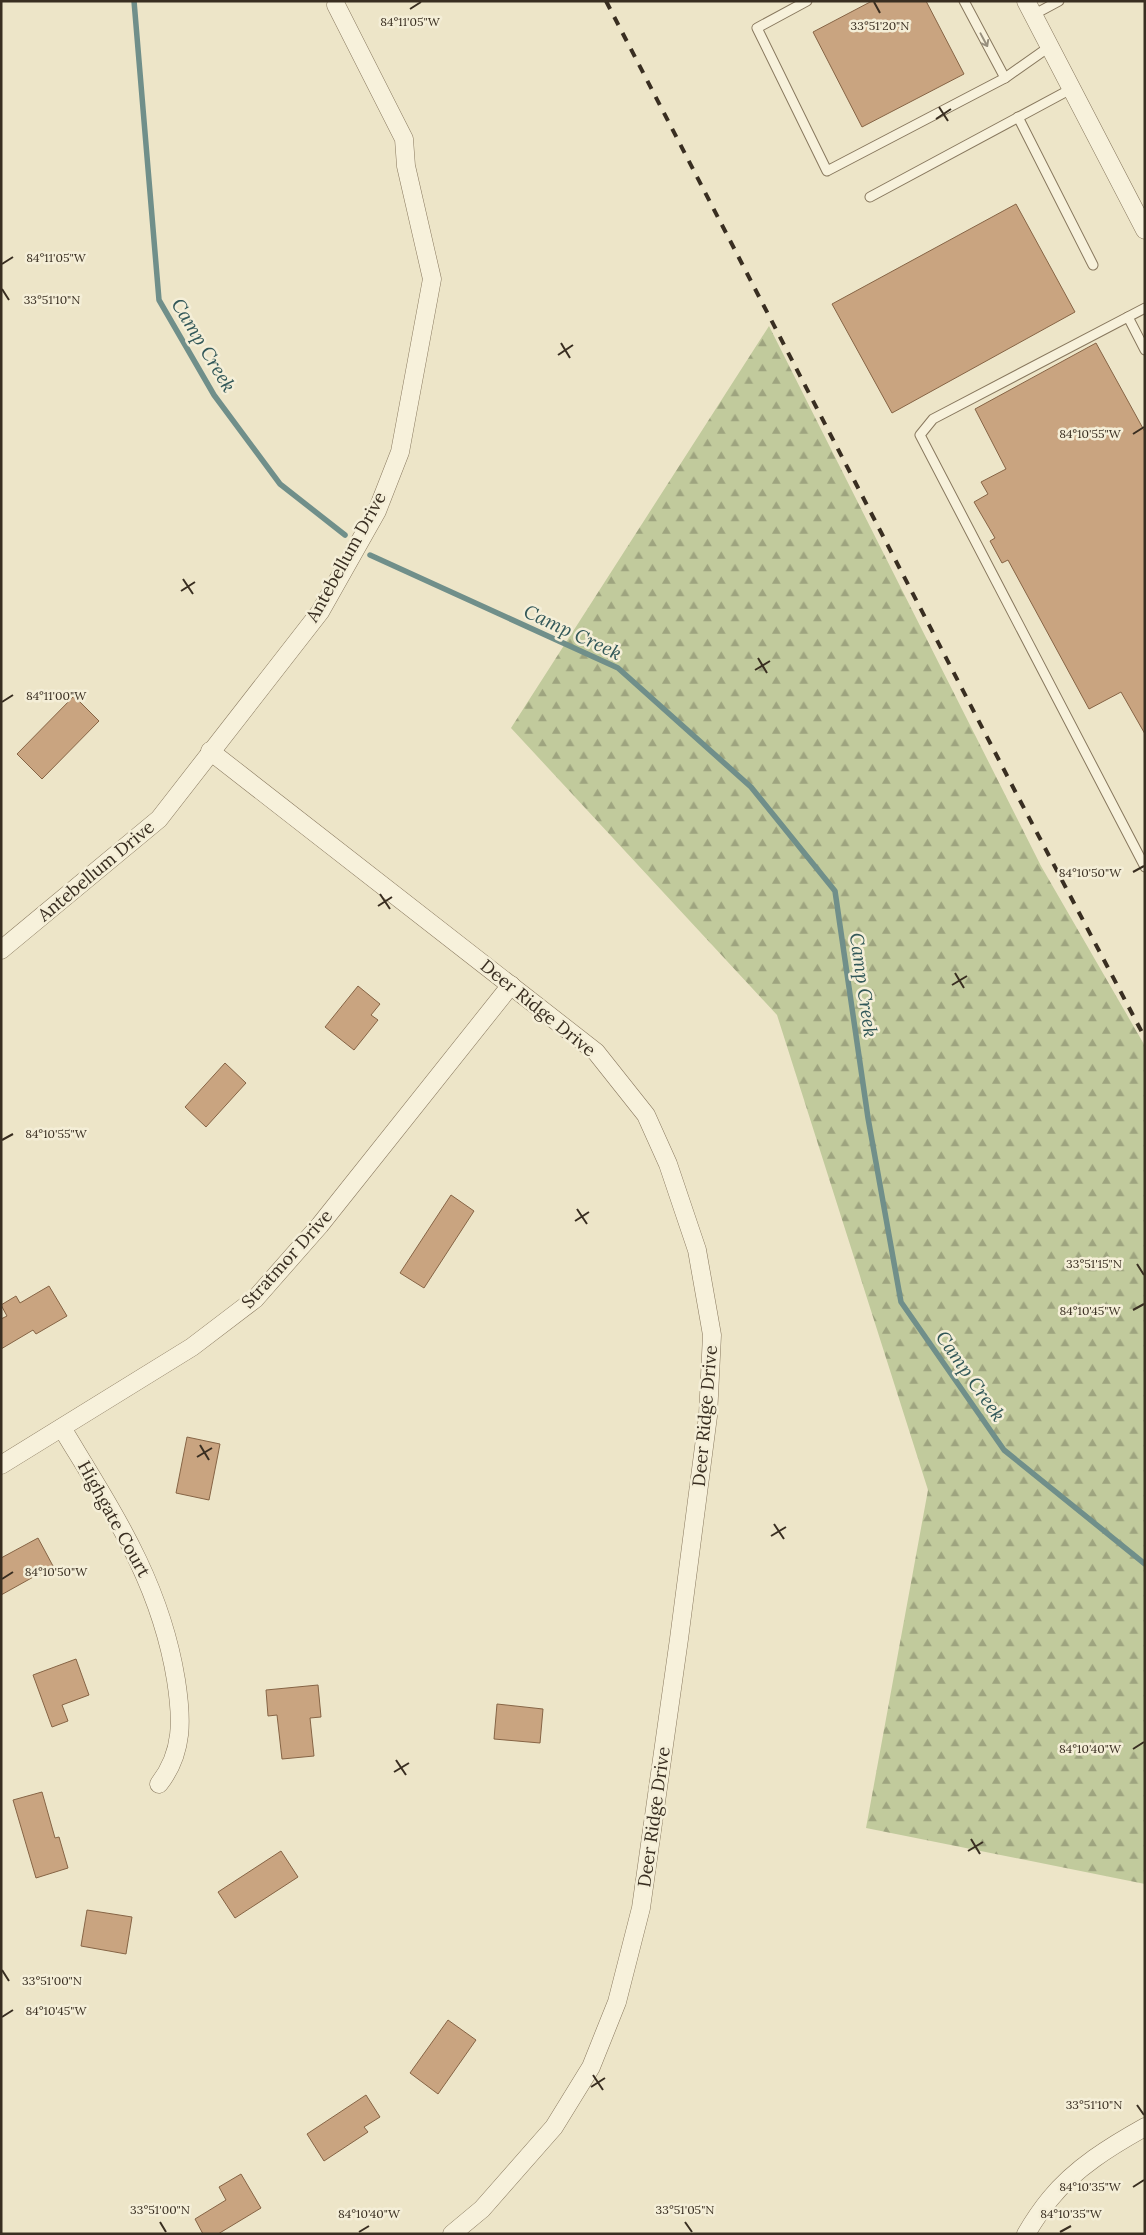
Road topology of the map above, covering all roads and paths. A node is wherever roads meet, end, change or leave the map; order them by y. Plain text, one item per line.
1 (807, 1) edge
2 (964, 1) edge
3 (1059, 1) edge
4 (336, 5) dead end
5 (1029, 8) edge
6 (1049, 47) junction
7 (1005, 78) junction
8 (1071, 89) junction
9 (1018, 117) junction
10 (870, 197) dead end
11 (1145, 230) edge
12 (1093, 265) dead end
13 (1145, 308) edge
14 (1128, 317) junction
15 (1145, 350) edge
16 (210, 750) junction
17 (1145, 868) edge
18 (1, 950) edge
19 (511, 985) junction
20 (62, 1428) junction
21 (1, 1465) edge
22 (159, 1784) dead end
23 (1145, 2127) edge
24 (452, 2234) edge
25 (1026, 2234) edge

1 - 7 lane
2 -> 7 lane
3 - 5 lane
4 - 16 street, Antebellum Drive
5 - 6 street
6 - 7 lane
6 - 8 street
8 - 9 lane
8 - 11 street
9 - 10 lane
9 - 12 lane
13 - 14 lane
14 - 15 lane
14 - 17 lane
16 - 18 street, Antebellum Drive
16 - 19 street, Deer Ridge Drive
19 - 20 street, Stratmor Drive
19 - 24 street, Deer Ridge Drive
20 - 21 street, Stratmor Drive
20 - 22 street, Highgate Court
23 - 25 street

